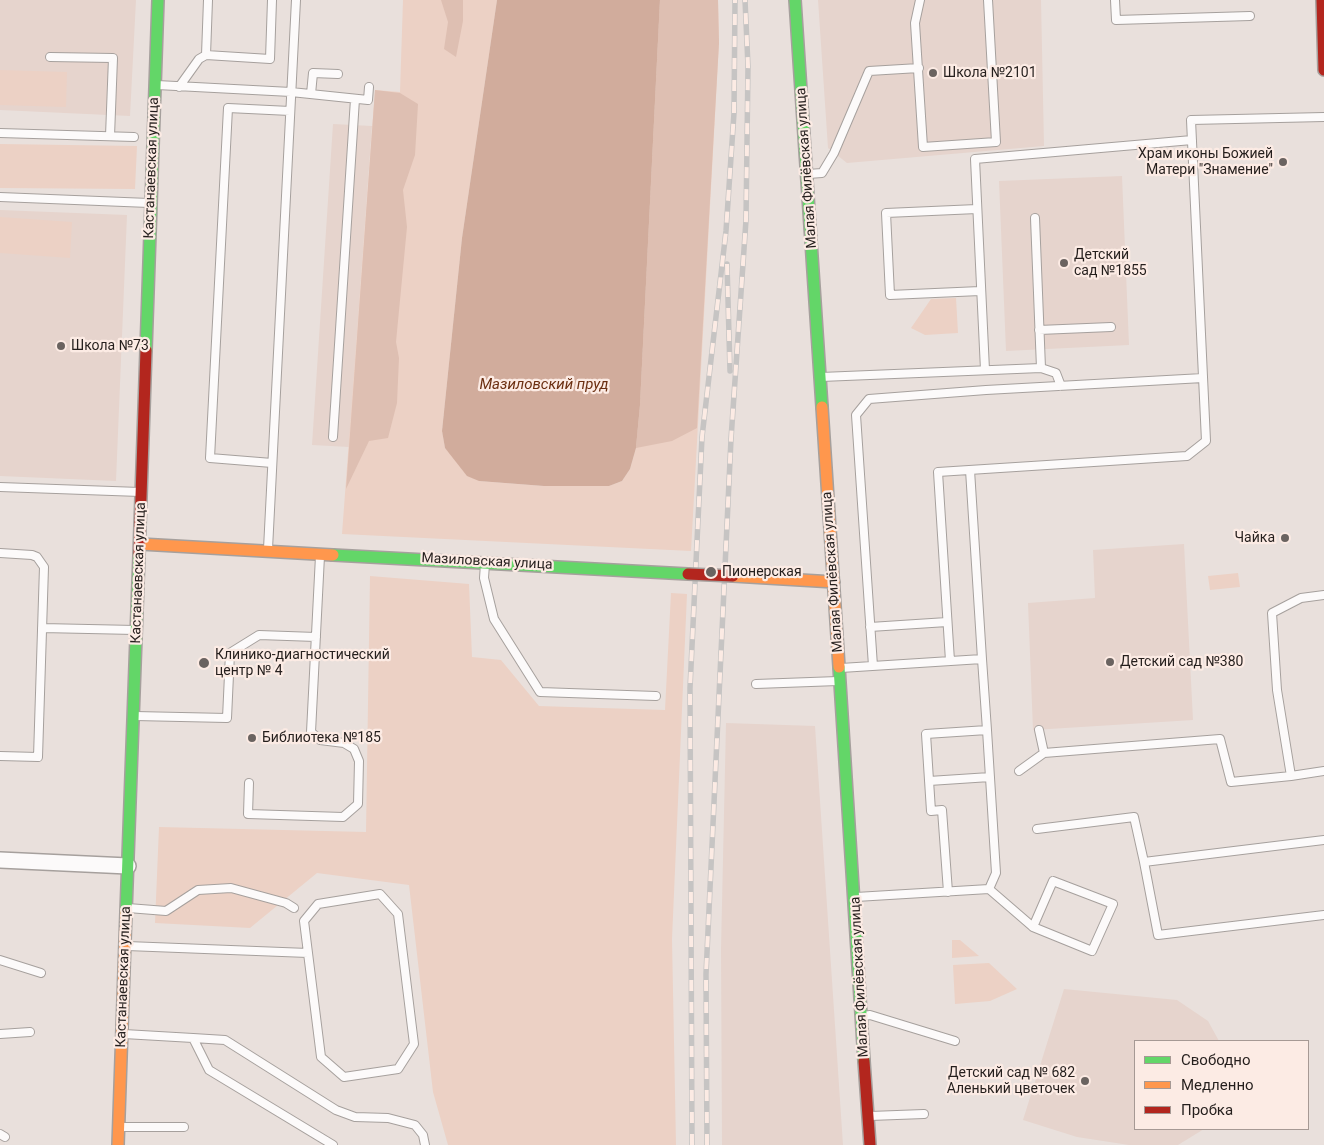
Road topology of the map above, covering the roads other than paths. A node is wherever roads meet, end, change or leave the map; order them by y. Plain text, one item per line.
1 (158, 0) edge
2 (208, 0) edge
3 (272, 0) edge
4 (296, 0) edge
5 (795, 0) edge
6 (920, 0) edge
7 (988, 0) edge
8 (1115, 0) edge
9 (1322, 0) edge
10 (1250, 16) dead end
11 (206, 56) junction
12 (50, 57) dead end
13 (919, 68) junction
14 (1324, 70) edge
15 (338, 74) dead end
16 (155, 85) junction
17 (179, 87) junction
18 (368, 87) dead end
19 (291, 92) junction
20 (311, 94) junction
21 (355, 100) junction
22 (290, 111) junction
23 (1324, 117) edge
24 (0, 133) edge
25 (110, 136) junction
26 (134, 137) dead end
27 (1192, 140) junction
28 (808, 174) junction
29 (0, 197) edge
30 (151, 203) junction
31 (977, 209) junction
32 (1035, 218) dead end
33 (980, 291) junction
34 (1111, 327) dead end
35 (1039, 330) junction
36 (1041, 368) junction
37 (984, 370) junction
38 (821, 377) junction
39 (1203, 378) junction
40 (1061, 386) junction
41 (334, 436) dead end
42 (272, 463) junction
43 (970, 470) junction
44 (271, 483) junction
45 (261, 484) dead end
46 (0, 487) edge
47 (141, 492) junction
48 (140, 544) junction
49 (268, 551) junction
50 (0, 553) edge
51 (320, 554) junction
52 (485, 562) junction
53 (834, 582) junction
54 (1324, 595) edge
55 (947, 622) junction
56 (42, 628) junction
57 (870, 628) junction
58 (136, 630) junction
59 (316, 636) junction
60 (982, 659) junction
61 (950, 661) junction
62 (873, 666) junction
63 (839, 668) junction
64 (840, 680) junction
65 (756, 684) dead end
66 (656, 696) dead end
67 (133, 716) junction
68 (987, 730) junction
69 (1039, 730) dead end
70 (1044, 753) junction
71 (0, 756) edge
72 (1019, 771) dead end
73 (1324, 771) edge
74 (1291, 776) junction
75 (990, 777) junction
76 (929, 781) junction
77 (249, 783) dead end
78 (1037, 829) dead end
79 (1324, 840) edge
80 (0, 860) edge
81 (1144, 862) junction
82 (128, 866) junction
83 (990, 889) junction
84 (948, 892) junction
85 (855, 897) junction
86 (127, 908) junction
87 (294, 908) dead end
88 (1324, 915) edge
89 (1033, 927) junction
90 (125, 946) junction
91 (308, 953) junction
92 (0, 960) edge
93 (41, 973) dead end
94 (862, 1016) junction
95 (30, 1032) dead end
96 (0, 1034) edge
97 (122, 1034) junction
98 (193, 1038) junction
99 (955, 1041) dead end
100 (924, 1114) dead end
101 (868, 1116) junction
102 (119, 1127) junction
103 (184, 1127) dead end
104 (118, 1145) edge
105 (333, 1145) edge
106 (425, 1145) edge
107 (870, 1145) edge

1 - 16 street, Кастанаевская улица
2 - 11 lane
3 - 11 lane
4 - 19 lane
5 - 28 street, Малая Филёвская улица
6 - 13 lane
7 - 13 lane
8 - 10 lane
9 - 14 street
11 - 17 lane
12 - 25 lane
13 - 28 lane
15 - 20 lane
16 - 17 lane
16 - 30 street, Кастанаевская улица
17 - 19 lane
18 - 21 lane
19 - 20 lane
19 - 22 lane
20 - 21 lane
21 - 41 lane
22 - 42 lane
22 - 42 lane
23 - 27 lane
24 - 25 lane
25 - 26 lane
27 - 31 lane
27 - 39 lane
28 - 38 street, Малая Филёвская улица
29 - 30 lane
30 - 47 street, Кастанаевская улица
31 - 33 lane
31 - 33 lane
32 - 35 lane
33 - 37 lane
34 - 35 lane
35 - 36 lane
36 - 37 lane
36 - 40 lane
37 - 38 lane
38 - 53 street, Малая Филёвская улица
39 - 40 lane
39 - 43 lane
40 - 57 lane
42 - 44 lane
43 - 55 lane
43 - 60 lane
44 - 45 lane
44 - 49 lane
46 - 47 lane
47 - 48 street, Кастанаевская улица
48 - 49 street, Мазиловская улица
48 - 58 street, Кастанаевская улица
49 - 51 street, Мазиловская улица
50 - 56 lane
51 - 52 street, Мазиловская улица
51 - 59 lane
52 - 53 street, Мазиловская улица, bridge
52 - 66 lane
53 - 63 street, Малая Филёвская улица
54 - 74 lane
55 - 57 lane
55 - 61 lane
56 - 58 lane
56 - 71 lane
57 - 62 lane
58 - 67 street, Кастанаевская улица
59 - 67 lane
59 - 77 lane
60 - 61 lane
60 - 68 lane
61 - 62 lane
62 - 63 lane
63 - 64 street, Малая Филёвская улица
64 - 65 lane
64 - 85 street, Малая Филёвская улица
67 - 82 street, Кастанаевская улица
68 - 75 lane
68 - 76 lane
69 - 70 lane
70 - 72 lane
70 - 74 lane
73 - 74 lane
75 - 76 lane
75 - 83 lane
76 - 84 lane
78 - 81 lane
79 - 81 lane
80 - 82 street
81 - 88 lane
82 - 86 street, Кастанаевская улица
83 - 84 lane
83 - 89 lane
84 - 85 lane
85 - 94 street, Малая Филёвская улица
86 - 87 lane
86 - 90 street, Кастанаевская улица
89 - 89 lane
90 - 91 lane
90 - 97 street, Кастанаевская улица
91 - 91 lane
92 - 93 lane
94 - 99 lane
94 - 101 street, Малая Филёвская улица
95 - 96 lane
97 - 98 lane
97 - 102 street, Кастанаевская улица
98 - 105 lane
98 - 106 lane
100 - 101 lane
101 - 107 street, Малая Филёвская улица
102 - 103 lane
102 - 104 street, Кастанаевская улица

